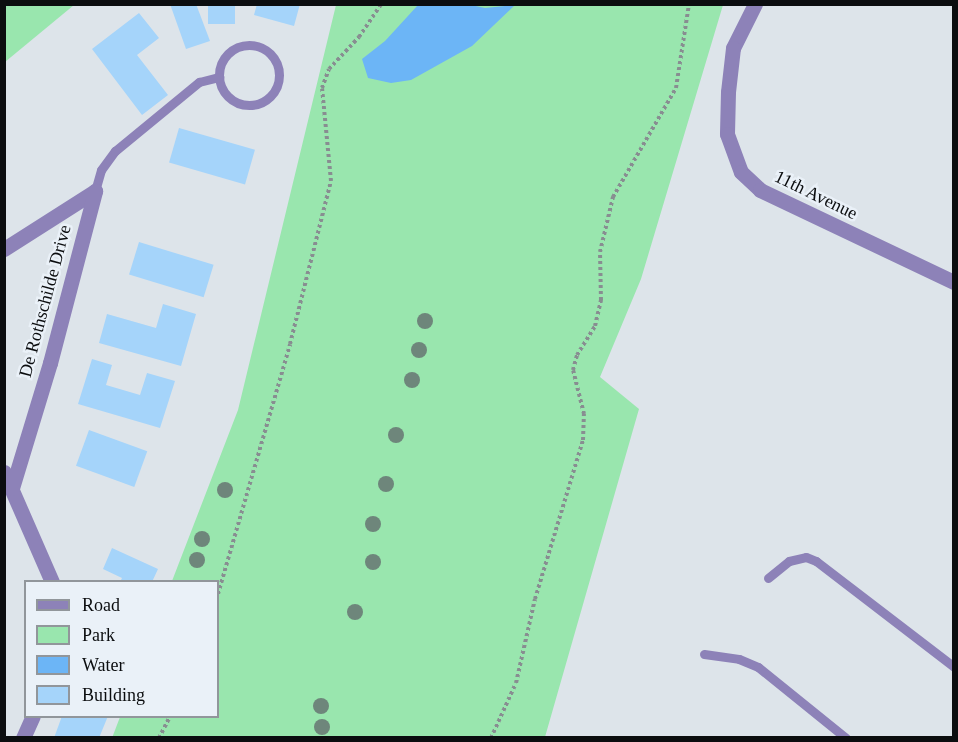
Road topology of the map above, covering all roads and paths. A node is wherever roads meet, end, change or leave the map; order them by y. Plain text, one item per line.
1 (381, 4) edge
2 (689, 4) edge
3 (755, 4) edge
4 (219, 76) junction
5 (95, 191) junction
6 (4, 249) edge
7 (954, 282) edge
8 (4, 472) edge
9 (12, 488) junction
10 (768, 578) dead end
11 (51, 580) edge
12 (219, 591) edge
13 (704, 654) dead end
14 (954, 667) edge
15 (33, 718) edge
16 (170, 718) edge
17 (23, 738) edge
18 (159, 738) edge
19 (491, 738) edge
20 (846, 738) edge

1 - 12 path
2 - 19 path
3 - 7 street, 11th Avenue
4 - 4 lane
4 - 5 lane, De Rothschilde Drive
5 - 6 street, De Rothschilde Drive
5 - 9 street, De Rothschilde Drive
8 - 9 street
9 - 11 street
10 - 14 lane
13 - 20 lane
15 - 17 street
16 - 18 path

